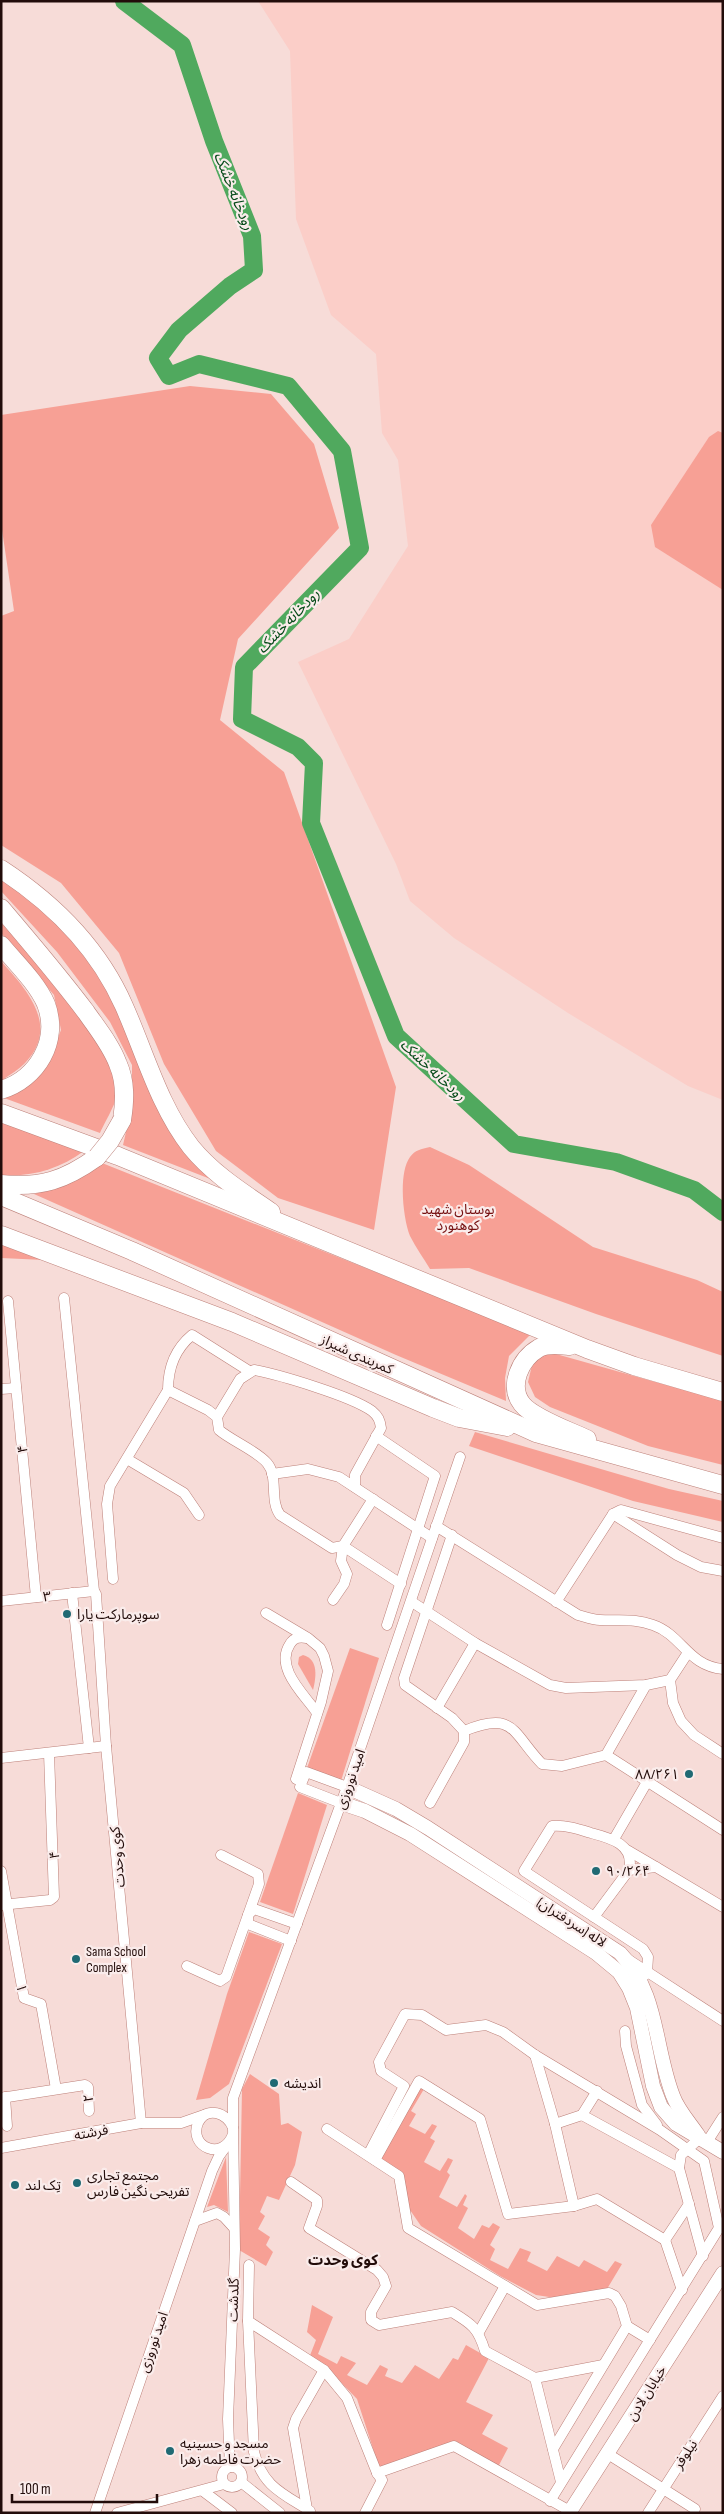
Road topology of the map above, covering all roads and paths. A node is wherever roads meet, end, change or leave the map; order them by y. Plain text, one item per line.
1 (1, 869) edge
2 (1, 908) edge
3 (1, 945) edge
4 (1, 1090) edge
5 (1, 1112) edge
6 (1, 1184) edge
7 (1, 1196) edge
8 (298, 1231) junction
9 (1, 1235) edge
10 (64, 1298) dead end
11 (8, 1301) dead end
12 (587, 1349) junction
13 (248, 1371) junction
14 (16, 1388) junction
15 (1, 1389) edge
16 (168, 1390) junction
17 (723, 1392) edge
18 (217, 1417) junction
19 (536, 1433) junction
20 (376, 1436) junction
21 (460, 1457) dead end
22 (127, 1459) junction
23 (639, 1463) junction
24 (272, 1474) junction
25 (723, 1485) edge
26 (356, 1487) junction
27 (373, 1499) junction
28 (613, 1514) junction
29 (199, 1515) dead end
30 (436, 1526) junction
31 (418, 1528) junction
32 (452, 1536) junction
33 (432, 1538) junction
34 (723, 1538) edge
35 (342, 1546) junction
36 (723, 1571) edge
37 (113, 1579) dead end
38 (401, 1584) junction
39 (94, 1591) junction
40 (72, 1593) junction
41 (36, 1597) junction
42 (333, 1600) dead end
43 (1, 1601) edge
44 (412, 1602) junction
45 (556, 1602) junction
46 (428, 1611) junction
47 (266, 1613) dead end
48 (387, 1626) dead end
49 (308, 1638) junction
50 (475, 1643) junction
51 (687, 1654) junction
52 (723, 1669) edge
53 (670, 1680) junction
54 (646, 1685) junction
55 (437, 1708) junction
56 (317, 1712) junction
57 (464, 1731) junction
58 (106, 1746) junction
59 (89, 1748) junction
60 (49, 1753) junction
61 (723, 1754) edge
62 (606, 1755) junction
63 (1, 1758) edge
64 (301, 1780) junction
65 (647, 1782) junction
66 (347, 1787) junction
67 (341, 1803) junction
68 (430, 1803) dead end
69 (723, 1830) edge
70 (614, 1838) junction
71 (628, 1850) junction
72 (221, 1855) dead end
73 (656, 1867) junction
74 (628, 1870) junction
75 (1, 1871) edge
76 (504, 1878) junction
77 (496, 1891) junction
78 (4, 1905) edge
79 (723, 1907) edge
80 (248, 1915) junction
81 (594, 1917) junction
82 (297, 1924) junction
83 (291, 1941) junction
84 (187, 1966) dead end
85 (639, 1980) junction
86 (723, 2021) edge
87 (625, 2031) dead end
88 (644, 2043) junction
89 (626, 2046) junction
90 (535, 2054) junction
91 (56, 2089) junction
92 (597, 2091) junction
93 (3, 2097) edge
94 (233, 2098) junction
95 (89, 2111) dead end
96 (207, 2114) junction
97 (582, 2115) junction
98 (723, 2117) edge
99 (723, 2122) edge
100 (141, 2123) junction
101 (182, 2123) junction
102 (555, 2124) junction
103 (7, 2126) dead end
104 (326, 2129) dead end
105 (660, 2130) junction
106 (233, 2131) junction
107 (197, 2135) junction
108 (706, 2141) junction
109 (227, 2145) junction
110 (204, 2146) junction
111 (1, 2148) edge
112 (686, 2149) junction
113 (723, 2152) edge
114 (371, 2158) junction
115 (680, 2168) junction
116 (212, 2171) junction
117 (291, 2182) dead end
118 (689, 2204) junction
119 (574, 2206) junction
120 (195, 2221) junction
121 (234, 2228) junction
122 (665, 2240) junction
123 (703, 2256) junction
124 (249, 2265) dead end
125 (723, 2273) edge
126 (505, 2286) junction
127 (682, 2290) junction
128 (248, 2321) junction
129 (628, 2326) junction
130 (479, 2332) junction
131 (650, 2340) junction
132 (603, 2365) junction
133 (324, 2370) junction
134 (535, 2378) junction
135 (721, 2403) edge
136 (553, 2448) junction
137 (608, 2454) junction
138 (230, 2466) junction
139 (377, 2473) junction
140 (241, 2482) junction
141 (560, 2482) junction
142 (224, 2484) junction
143 (663, 2489) junction
144 (203, 2491) junction
145 (550, 2501) junction
146 (695, 2509) dead end
147 (310, 2511) edge
148 (569, 2512) edge
149 (94, 2513) edge
150 (119, 2513) edge
151 (232, 2513) edge
152 (280, 2513) edge
153 (365, 2513) edge
154 (648, 2513) edge

1 - 8 highway
2 - 6 highway, bridge
3 - 4 highway
5 - 8 highway
7 - 19 highway, کمربندی شیراز
8 - 12 highway
9 - 19 highway
10 - 39 street, کوی وحدت
11 - 14 street, ۴
12 - 17 highway
12 - 23 highway
13 - 16 street
13 - 18 street
13 - 20 street
14 - 15 street
14 - 41 street, ۴
16 - 18 street
16 - 22 street
18 - 24 street
19 - 23 highway, کمربندی شیراز
20 - 26 street
20 - 31 street
21 - 30 street, امید نوروزی
22 - 29 street
22 - 37 street
23 - 25 highway, کمربندی شیراز
24 - 26 street
24 - 35 street
26 - 27 street
27 - 31 street
27 - 35 street
28 - 34 street
28 - 36 street
28 - 45 street
30 - 32 street
30 - 33 street, امید نوروزی
31 - 33 street
31 - 38 street
32 - 45 street
32 - 46 street
33 - 44 street, امید نوروزی
35 - 38 street
35 - 42 street
38 - 48 street
39 - 40 street, ۳
39 - 58 street, کوی وحدت
40 - 41 street, ۳
40 - 59 street
41 - 43 street, ۳
44 - 46 street
44 - 66 street, امید نوروزی
45 - 51 street
46 - 50 street
46 - 55 street
47 - 49 street
49 - 56 street
49 - 56 street
50 - 54 street
50 - 55 street
51 - 52 street
51 - 53 street
53 - 54 street
53 - 61 street
54 - 62 street
55 - 57 street
56 - 64 street
57 - 62 street
57 - 68 street
58 - 59 street
58 - 100 street, کوی وحدت
59 - 60 street
60 - 63 street
60 - 78 street, ۴
62 - 65 street
64 - 66 street
64 - 67 street
65 - 69 street
65 - 70 street
66 - 67 street, امید نوروزی
66 - 76 street, لاله (سردفتران)
67 - 77 street, لاله (سردفتران)
67 - 82 street, امید نوروزی
70 - 71 street
70 - 81 street
71 - 73 street
71 - 74 street
72 - 80 street
73 - 74 street
73 - 79 street
74 - 81 street
75 - 78 street
76 - 77 street
76 - 85 street, لاله (سردفتران)
77 - 85 street, لاله (سردفتران)
78 - 91 street, ۱
80 - 82 street
80 - 83 street
80 - 84 street
81 - 85 street
82 - 83 street, امید نوروزی
83 - 94 street, امید نوروزی
85 - 86 street
85 - 88 street, لاله (سردفتران)
85 - 108 street, لاله (سردفتران)
87 - 89 street
88 - 89 street
88 - 108 street, لاله (سردفتران)
89 - 105 street
90 - 92 street
90 - 102 street
90 - 114 street
91 - 93 street
91 - 95 street, ۲
92 - 97 street
92 - 105 street
93 - 103 street
94 - 96 street, فرشته
94 - 106 street, گلدشت
96 - 101 street, فرشته
96 - 106 street
96 - 107 street
97 - 102 street
97 - 115 street
98 - 108 street
99 - 108 street
100 - 101 street, فرشته
100 - 111 street, فرشته
101 - 107 street
102 - 119 street
104 - 114 street
105 - 112 street
106 - 109 street
106 - 121 street, گلدشت
107 - 110 street
108 - 112 street
108 - 113 street, لاله (سردفتران)
109 - 110 street
109 - 116 street, امید نوروزی
110 - 116 street
112 - 115 street
112 - 123 street
114 - 119 street
114 - 126 street
115 - 118 street
116 - 120 street, امید نوروزی
117 - 130 street
118 - 122 street
118 - 123 street
119 - 122 street
120 - 121 street
120 - 149 street, امید نوروزی
121 - 138 street, گلدشت
122 - 127 street
123 - 127 street
124 - 128 street
125 - 137 street, خیابان لادن
126 - 129 street
126 - 130 street
127 - 131 street
128 - 133 street
128 - 147 street
129 - 131 street
129 - 132 street
130 - 134 street
131 - 141 street
132 - 134 street
132 - 136 street
133 - 139 street
133 - 147 street
134 - 136 street
135 - 143 street, نیلوفر
136 - 141 street
137 - 143 street
137 - 148 street, خیابان لادن
138 - 140 street
138 - 142 street
139 - 145 street
139 - 153 street
140 - 142 street
140 - 152 street
141 - 145 street
142 - 144 street
143 - 146 street
143 - 154 street, نیلوفر
144 - 150 street
144 - 151 street
145 - 148 street

